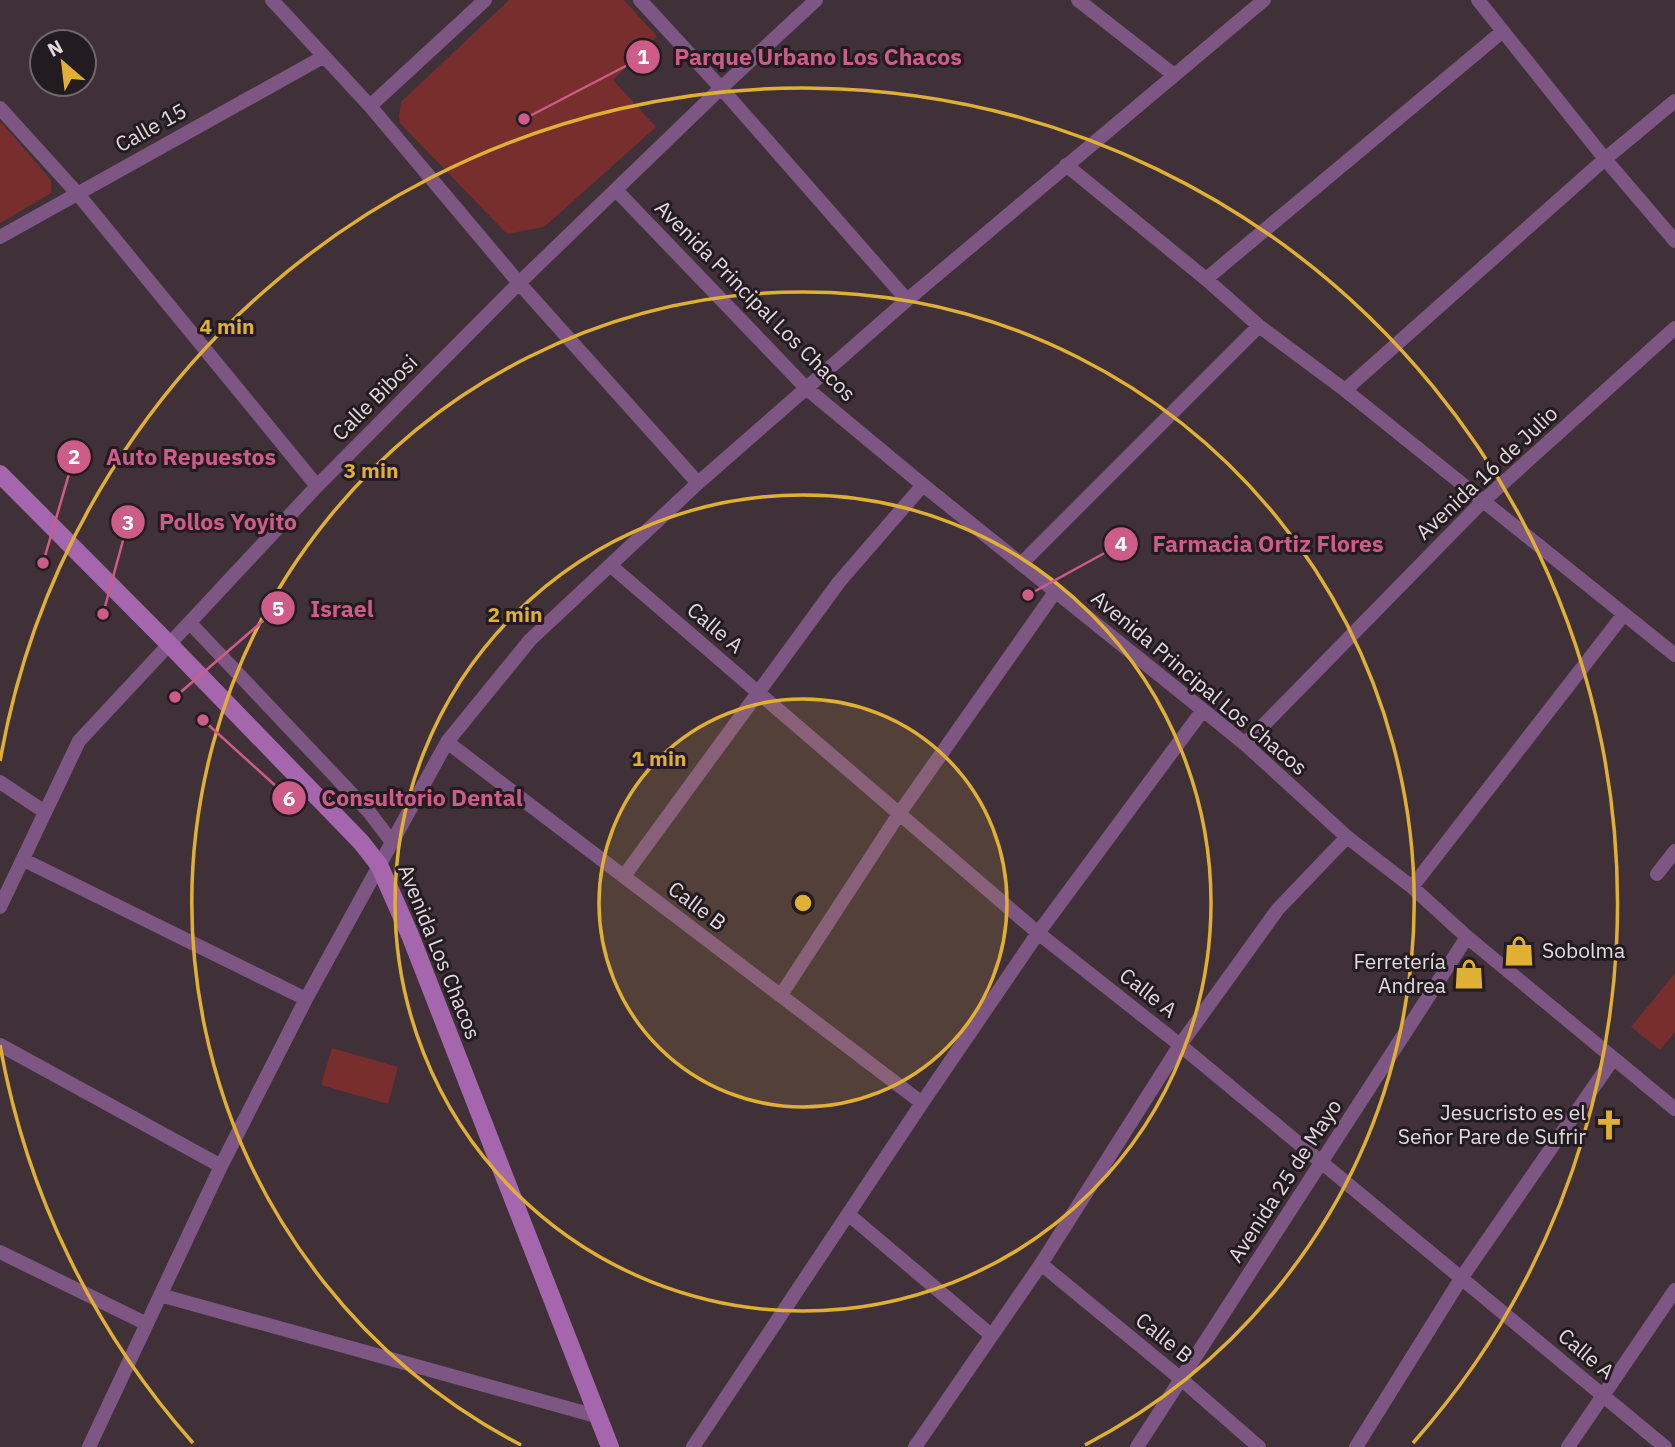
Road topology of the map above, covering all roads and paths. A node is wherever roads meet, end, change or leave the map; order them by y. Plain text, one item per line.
1 (272, 0) edge
2 (485, 0) edge
3 (640, 0) edge
4 (816, 0) edge
5 (1078, 0) edge
6 (1264, 0) edge
7 (1480, 0) edge
8 (1503, 32) junction
9 (323, 57) junction
10 (1174, 75) junction
11 (721, 88) junction
12 (1675, 101) edge
13 (370, 106) junction
14 (0, 108) edge
15 (1605, 159) junction
16 (1066, 165) junction
17 (616, 190) junction
18 (77, 193) junction
19 (0, 237) edge
20 (1675, 241) edge
21 (1206, 279) junction
22 (519, 283) junction
23 (907, 300) junction
24 (1259, 326) junction
25 (1675, 328) edge
26 (806, 388) junction
27 (1345, 390) junction
28 (0, 474) edge
29 (698, 483) junction
30 (922, 485) junction
31 (317, 486) junction
32 (1482, 502) junction
33 (1022, 563) junction
34 (610, 565) junction
35 (1055, 592) junction
36 (1624, 614) junction
37 (190, 623) junction
38 (170, 645) junction
39 (1675, 655) edge
40 (760, 693) junction
41 (1203, 710) junction
42 (447, 742) junction
43 (1245, 744) junction
44 (0, 782) edge
45 (45, 812) junction
46 (899, 814) junction
47 (1347, 837) junction
48 (392, 842) junction
49 (1675, 851) edge
50 (24, 860) junction
51 (379, 865) junction
52 (1657, 874) dead end
53 (624, 876) junction
54 (1412, 887) junction
55 (1, 900) edge
56 (1038, 933) junction
57 (1467, 937) junction
58 (780, 995) junction
59 (306, 999) junction
60 (0, 1045) edge
61 (1180, 1045) junction
62 (1613, 1059) junction
63 (922, 1103) junction
64 (1675, 1109) edge
65 (1322, 1162) junction
66 (221, 1166) junction
67 (848, 1214) junction
68 (0, 1252) edge
69 (1041, 1264) junction
70 (1462, 1277) junction
71 (1675, 1290) edge
72 (160, 1296) junction
73 (147, 1324) junction
74 (991, 1335) junction
75 (1181, 1379) junction
76 (1603, 1395) junction
77 (596, 1416) junction
78 (89, 1447) edge
79 (610, 1447) edge
80 (693, 1447) edge
81 (915, 1447) edge
82 (1138, 1447) edge
83 (1259, 1447) edge
84 (1356, 1447) edge
85 (1568, 1447) edge
86 (1665, 1447) edge

1 - 9 street
2 - 13 street
3 - 11 street
4 - 11 street, Calle Bibosi
5 - 10 street
6 - 10 street
7 - 8 street
8 - 15 street
8 - 21 street
9 - 13 street
9 - 18 street, Calle 15
10 - 16 street
11 - 17 street, Calle Bibosi
11 - 23 street
12 - 15 street
13 - 22 street
14 - 18 street
15 - 20 street
15 - 27 street
16 - 21 street
16 - 23 street
17 - 22 street, Calle Bibosi
17 - 26 street, Avenida Principal Los Chacos
18 - 19 street, Calle 15
18 - 31 street
21 - 24 street
22 - 29 street
22 - 31 street, Calle Bibosi
23 - 26 street
24 - 27 street
24 - 33 street
25 - 32 street, Avenida 16 de Julio
26 - 29 street
26 - 30 street, Avenida Principal Los Chacos
27 - 32 street
28 - 38 street, Avenida Los Chacos
29 - 34 street
30 - 33 street, Avenida Principal Los Chacos
30 - 40 street
31 - 37 street, Calle Bibosi
32 - 36 street
32 - 43 street, Avenida 16 de Julio
33 - 35 street, Avenida Principal Los Chacos
34 - 40 street, Calle A
34 - 42 street
35 - 41 street, Avenida Principal Los Chacos
35 - 46 street
36 - 39 street
36 - 54 street
37 - 38 street, Calle Bibosi
37 - 48 street
38 - 45 street, Calle Bibosi
38 - 51 street, Avenida Los Chacos
40 - 46 street, Calle A
40 - 53 street
41 - 43 street, Avenida Principal Los Chacos
41 - 56 street
42 - 48 street
42 - 53 street, Calle B
43 - 47 street, Avenida Principal Los Chacos
44 - 45 street
45 - 50 street, Calle Bibosi
46 - 56 street, Calle A
46 - 58 street
47 - 54 street, Avenida Principal Los Chacos
47 - 61 street
48 - 51 street
49 - 52 street
50 - 55 street, Calle Bibosi
50 - 59 street
51 - 59 street
51 - 77 street, Avenida Los Chacos
53 - 58 street, Calle B
54 - 57 street, Avenida Principal Los Chacos
56 - 61 street, Calle A
56 - 63 street
57 - 62 street, Avenida Principal Los Chacos
57 - 65 street, Avenida 25 de Mayo
58 - 63 street, Calle B
59 - 66 street
60 - 66 street
61 - 65 street, Calle A
61 - 69 street
62 - 64 street, Avenida Principal Los Chacos
62 - 70 street
63 - 67 street
65 - 70 street, Calle A
65 - 75 street, Avenida 25 de Mayo
66 - 72 street
67 - 74 street
67 - 80 street
68 - 73 street
69 - 74 street
69 - 75 street, Calle B
70 - 76 street, Calle A
70 - 84 street
71 - 76 street
72 - 73 street
72 - 77 street
73 - 78 street
74 - 81 street
75 - 82 street, Avenida 25 de Mayo
75 - 83 street, Calle B
76 - 85 street
76 - 86 street, Calle A
77 - 79 street, Avenida Los Chacos

